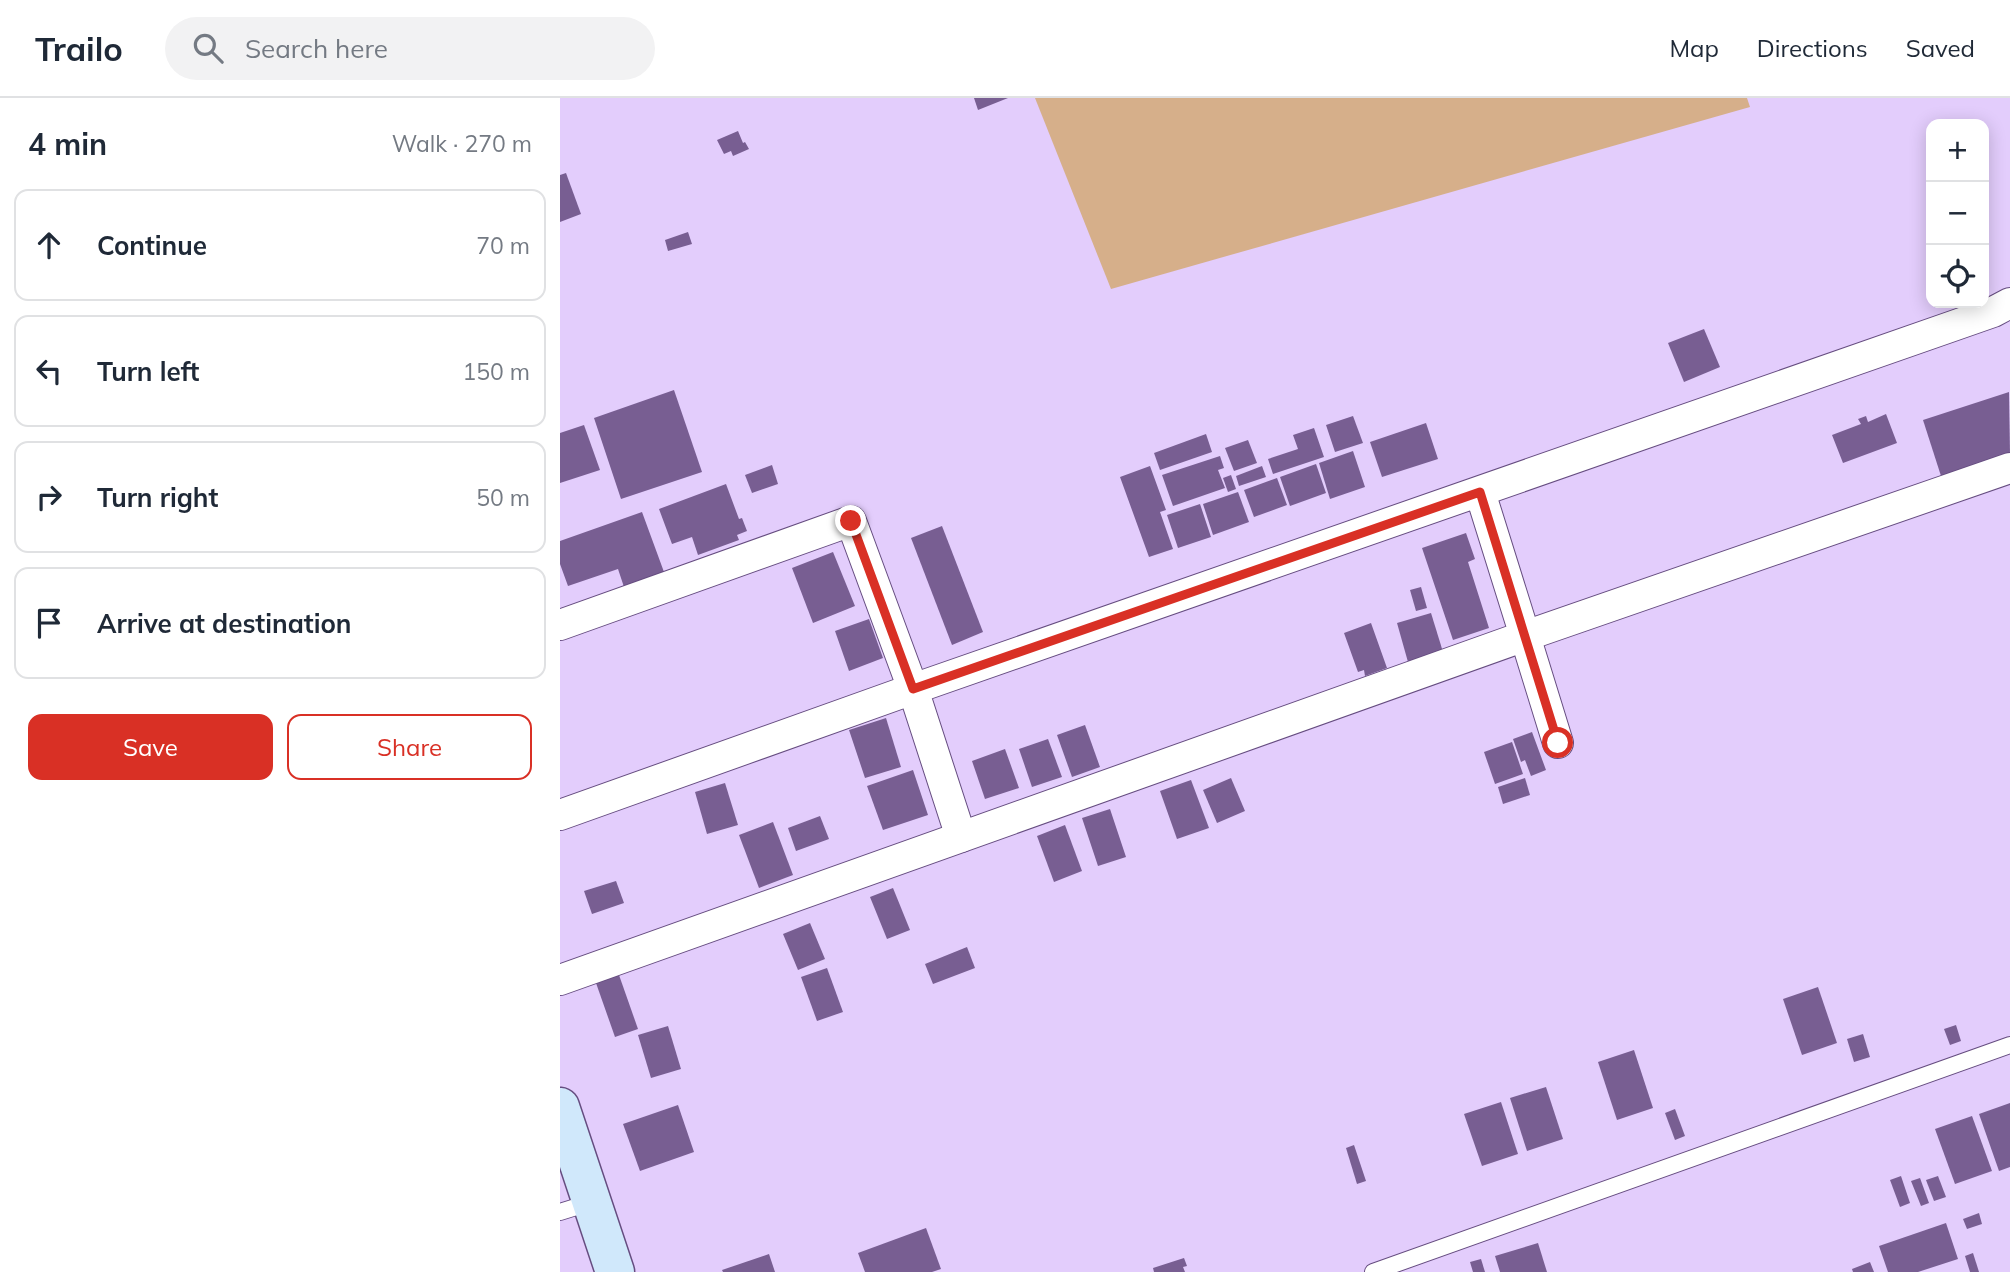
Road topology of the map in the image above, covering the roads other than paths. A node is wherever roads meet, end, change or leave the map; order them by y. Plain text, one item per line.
1 (2010, 303) edge
2 (2010, 468) edge
3 (1480, 492) junction
4 (560, 625) edge
5 (1525, 636) junction
6 (913, 689) junction
7 (1558, 743) dead end
8 (560, 815) edge
9 (961, 837) junction
10 (560, 980) edge
11 (2010, 1045) edge
12 (560, 1107) edge
13 (576, 1207) edge
14 (615, 1272) edge
15 (1373, 1272) edge

1 - 3 street
2 - 5 street
3 - 5 street
3 - 6 street
4 - 6 street
5 - 7 street
5 - 9 street
6 - 8 street
6 - 9 street
9 - 10 street
11 - 15 lane
12 - 13 main road
13 - 14 main road

